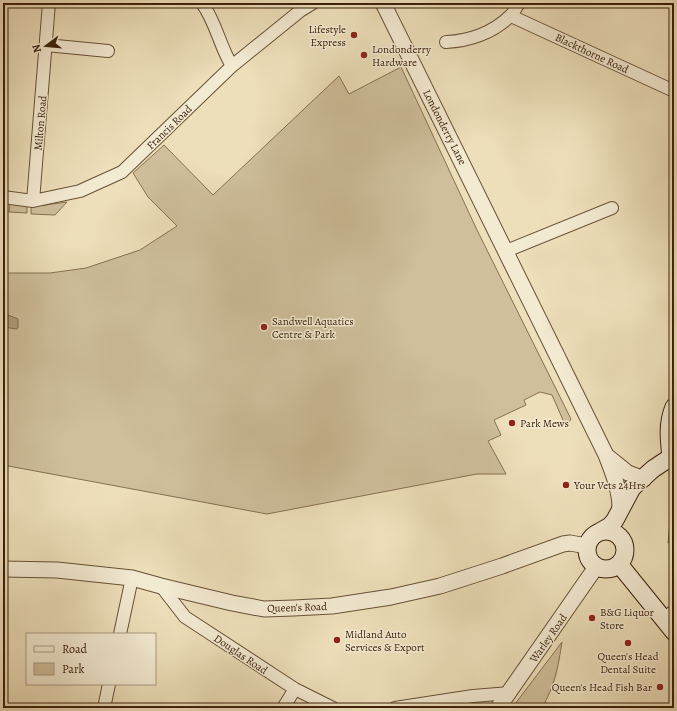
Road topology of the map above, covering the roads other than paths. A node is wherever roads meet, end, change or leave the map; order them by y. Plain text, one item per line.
1 (49, 3) edge
2 (202, 3) edge
3 (313, 3) edge
4 (383, 3) edge
5 (519, 3) edge
6 (511, 16) junction
7 (446, 42) dead end
8 (46, 45) junction
9 (108, 50) dead end
10 (232, 66) junction
11 (674, 91) edge
12 (3, 197) edge
13 (33, 200) junction
14 (612, 208) dead end
15 (506, 251) junction
16 (673, 416) edge
17 (606, 455) junction
18 (673, 456) edge
19 (644, 479) junction
20 (620, 509) junction
21 (601, 531) junction
22 (622, 539) junction
23 (587, 546) junction
24 (619, 564) junction
25 (596, 567) junction
26 (3, 569) edge
27 (132, 578) junction
28 (161, 586) junction
29 (668, 615) edge
30 (674, 632) edge
31 (120, 633) edge
32 (109, 685) edge
33 (294, 689) junction
34 (510, 693) junction
35 (104, 708) edge
36 (283, 708) edge
37 (333, 708) edge
38 (395, 708) edge
39 (498, 708) edge

1 - 8 street, Milton Road
2 - 10 street
3 - 10 street, Francis Road
4 - 15 street, Londonderry Lane
5 - 6 street
6 - 7 street
6 - 11 street, Blackthorne Road
8 - 9 street
8 - 13 street, Milton Road
10 - 13 street, Francis Road
12 - 13 street, Francis Road
14 - 15 street
15 - 17 street, Londonderry Lane
16 - 18 main road
17 - 19 street, Londonderry Lane
17 - 20 street, Londonderry Lane
18 - 19 main road
19 - 20 main road
19 - 22 main road
20 - 21 main road
21 - 22 main road
21 - 23 main road
22 - 24 main road
23 - 25 main road
23 - 28 street, Queen's Road
24 - 25 main road
24 - 29 main road
25 - 34 street, Warley Road
26 - 27 street, Queen's Road
27 - 28 street, Queen's Road
27 - 31 street
28 - 33 street, Douglas Road
29 - 30 main road
32 - 35 street
33 - 36 street
33 - 37 street, Douglas Road
34 - 38 street
34 - 39 street, Warley Road

